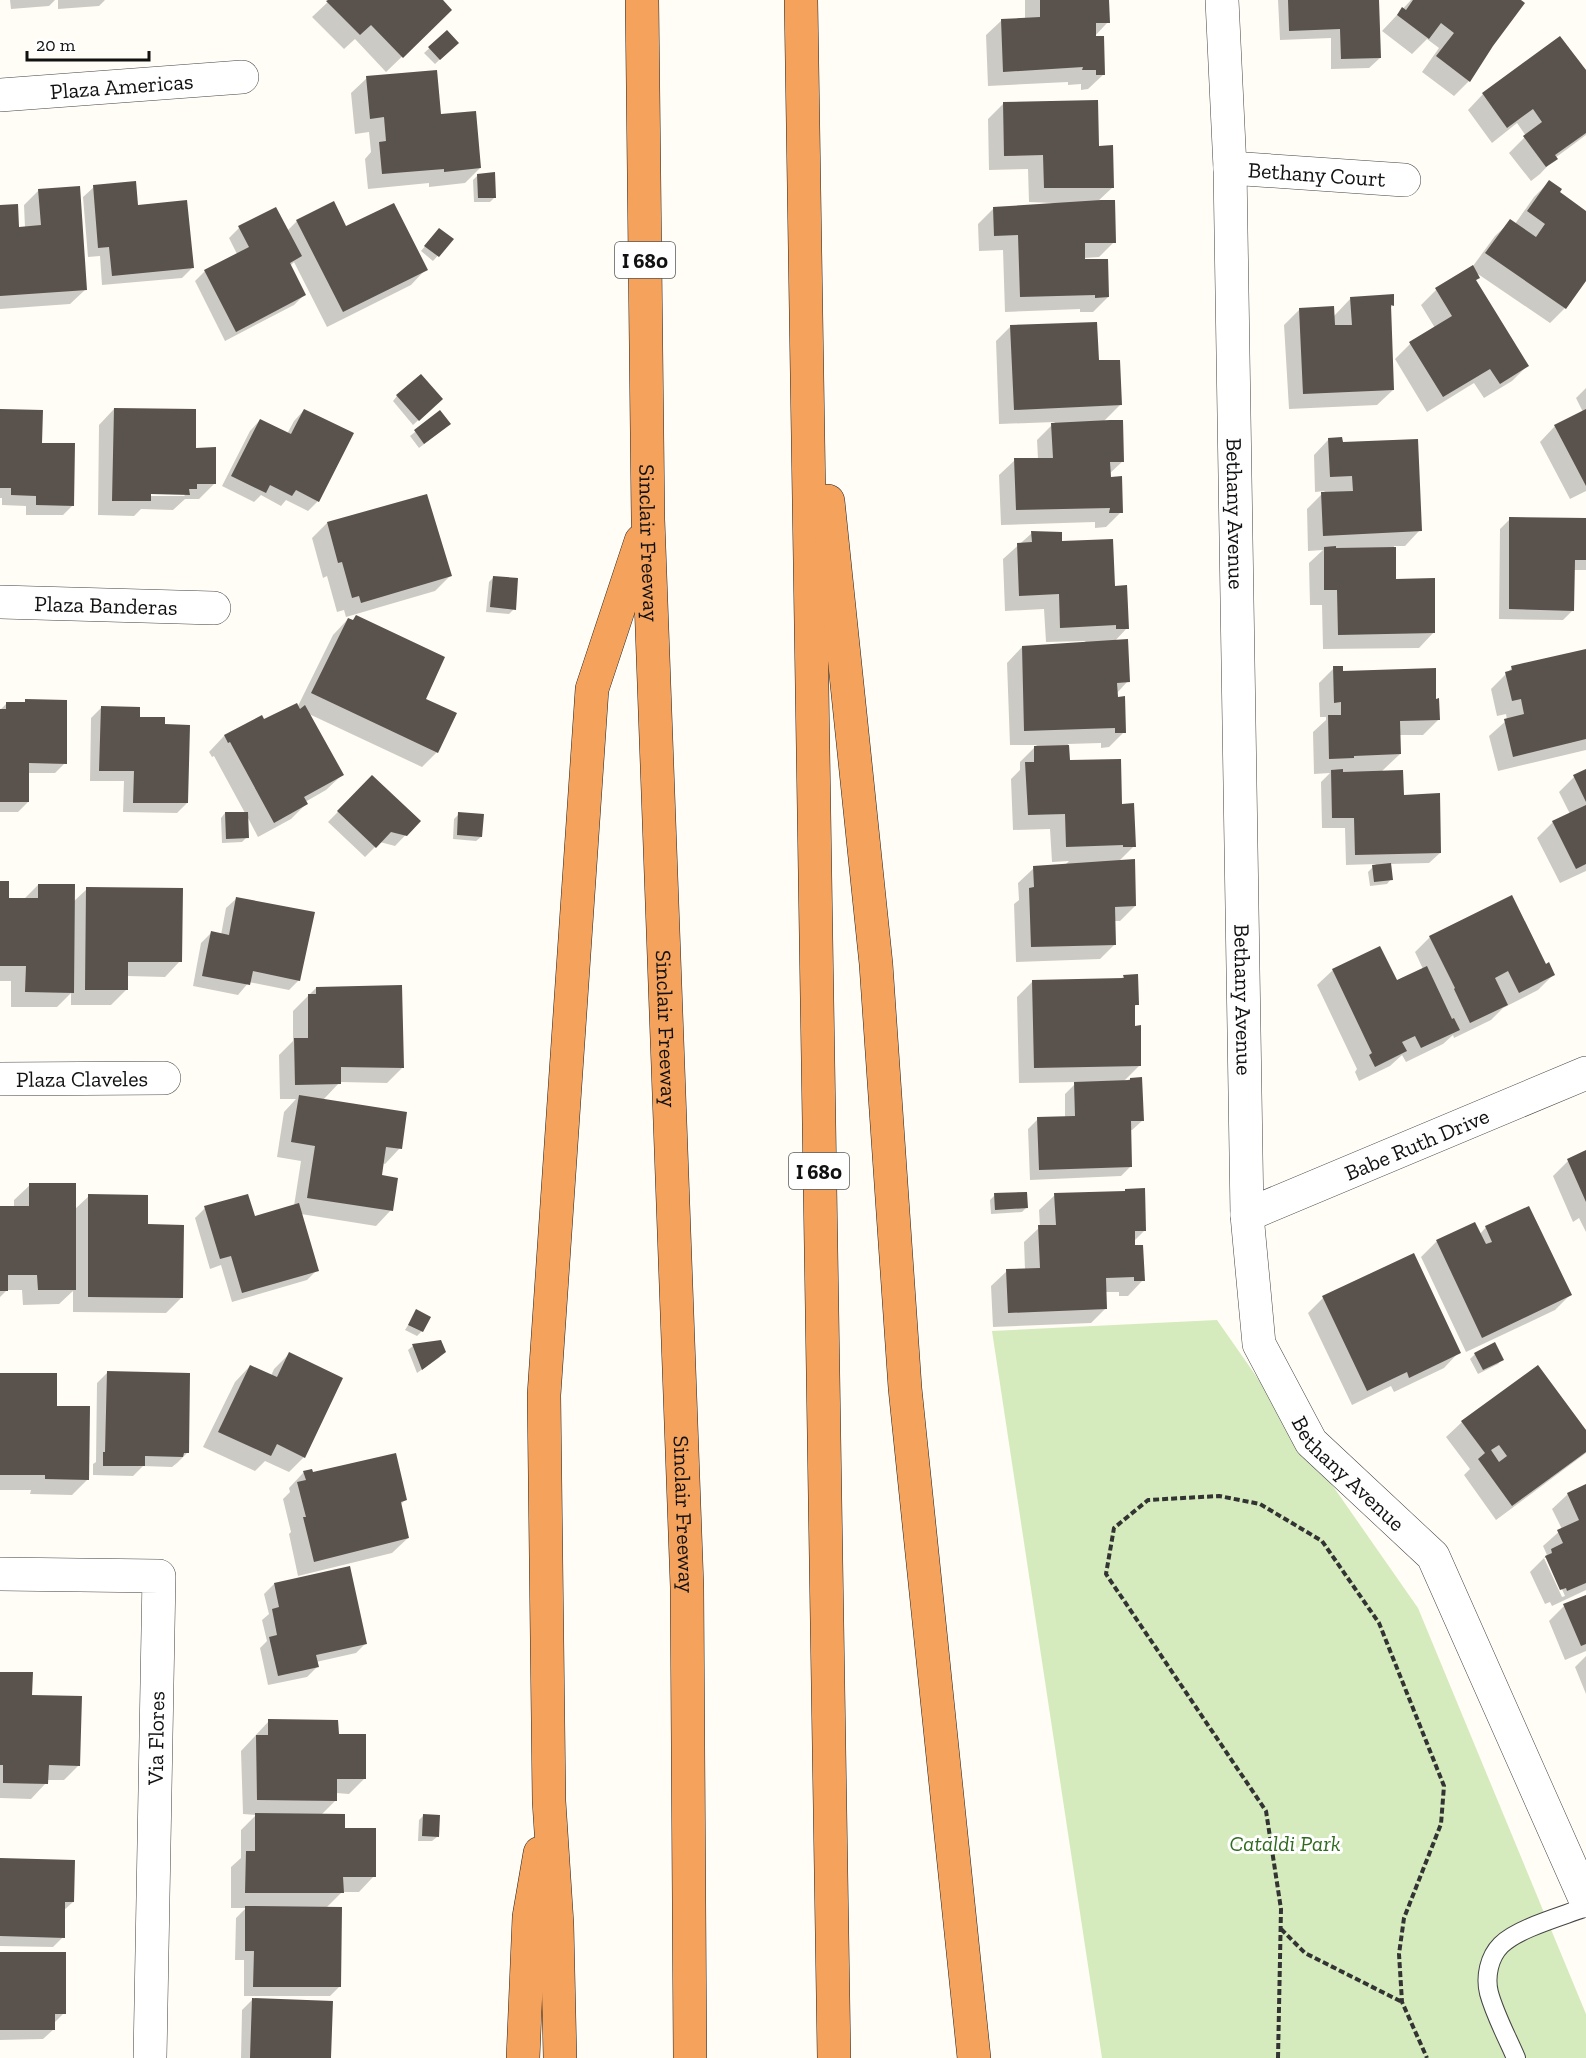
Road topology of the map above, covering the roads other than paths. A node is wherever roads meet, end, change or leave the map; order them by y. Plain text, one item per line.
1 (642, 0) edge
2 (801, 0) edge
3 (1222, 0) edge
4 (242, 77) dead end
5 (0, 95) edge
6 (1230, 168) junction
7 (1404, 180) dead end
8 (805, 284) junction
9 (648, 519) junction
10 (0, 602) edge
11 (214, 608) dead end
12 (1586, 1073) edge
13 (164, 1078) dead end
14 (0, 1079) edge
15 (1247, 1215) junction
16 (0, 1574) edge
17 (549, 1801) junction
18 (1586, 1901) edge
19 (1586, 1907) edge
20 (150, 2058) edge
21 (523, 2058) edge
22 (560, 2058) edge
23 (690, 2058) edge
24 (834, 2058) edge
25 (974, 2058) edge
26 (1516, 2058) edge

1 - 9 highway, Sinclair Freeway / I 680
2 - 8 highway, I 680
3 - 6 street, Bethany Avenue
4 - 5 street, Plaza Americas
6 - 7 street, Bethany Court
6 - 15 street, Bethany Avenue
8 - 24 highway, I 680
8 - 25 highway
9 - 17 highway
9 - 23 highway, Sinclair Freeway / I 680
10 - 11 street, Plaza Banderas
12 - 15 street, Babe Ruth Drive
13 - 14 street, Plaza Claveles
15 - 18 street, Bethany Avenue
16 - 20 street, Via Flores
17 - 21 highway
17 - 22 highway
19 - 26 lane

